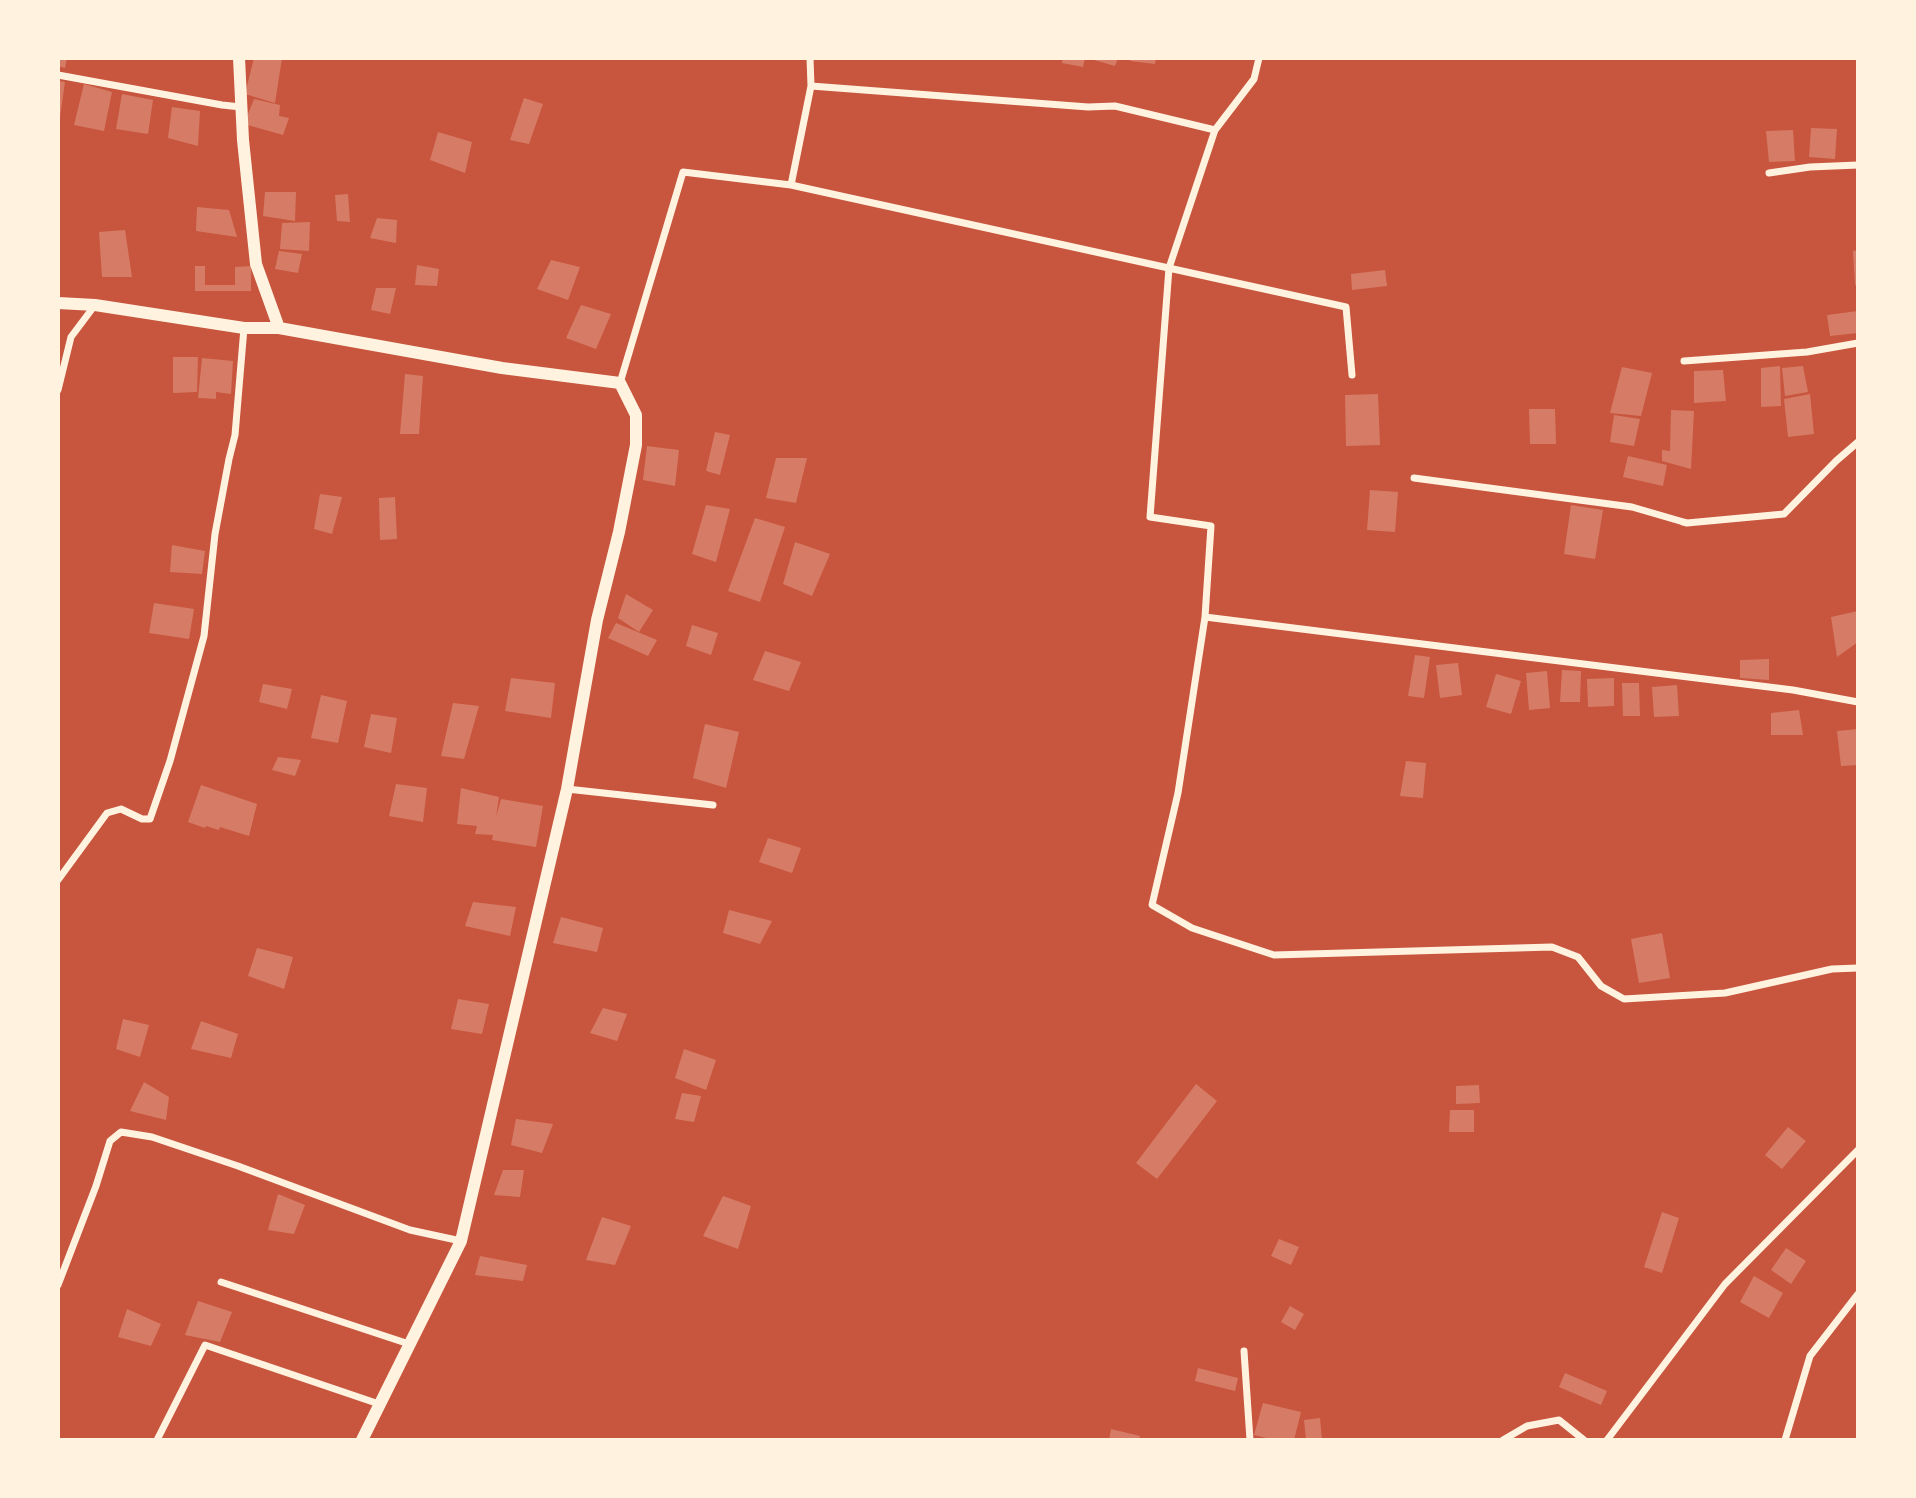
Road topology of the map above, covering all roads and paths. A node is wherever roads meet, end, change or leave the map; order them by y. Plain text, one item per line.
1 (239, 58) edge
2 (810, 58) edge
3 (1259, 58) edge
4 (58, 75) edge
5 (811, 86) junction
6 (241, 107) junction
7 (1215, 130) junction
8 (1858, 165) edge
9 (1769, 173) dead end
10 (791, 185) junction
11 (1169, 268) junction
12 (58, 303) edge
13 (95, 305) junction
14 (279, 327) junction
15 (244, 328) junction
16 (1858, 342) edge
17 (1684, 361) dead end
18 (1352, 374) dead end
19 (620, 383) junction
20 (58, 390) edge
21 (1857, 443) edge
22 (1858, 453) edge
23 (1414, 478) dead end
24 (1660, 512) dead end
25 (1687, 523) junction
26 (1205, 617) junction
27 (1858, 702) edge
28 (566, 789) junction
29 (713, 804) dead end
30 (58, 880) edge
31 (1858, 968) edge
32 (1858, 1150) edge
33 (461, 1241) junction
34 (221, 1282) dead end
35 (58, 1285) edge
36 (1858, 1294) edge
37 (409, 1344) junction
38 (1244, 1351) dead end
39 (379, 1404) junction
40 (157, 1440) edge
41 (362, 1440) edge
42 (1250, 1440) edge
43 (1503, 1440) edge
44 (1584, 1440) edge
45 (1607, 1440) edge
46 (1785, 1440) edge

1 - 6 street
2 - 5 street
3 - 7 street
4 - 6 street
5 - 7 street
5 - 10 street
6 - 14 street
7 - 11 street
8 - 9 street
10 - 11 street
10 - 19 street
11 - 18 street
11 - 26 street
12 - 13 street
13 - 15 street
13 - 20 street
14 - 15 street
14 - 19 street
15 - 30 street
16 - 17 street
19 - 28 street
21 - 22 street
21 - 25 street
23 - 25 street
24 - 25 street
26 - 27 street
26 - 31 street
28 - 29 street
28 - 33 street
32 - 45 street
33 - 35 street
33 - 37 street
34 - 37 street
36 - 46 street
37 - 39 street
38 - 42 street
39 - 40 street
39 - 41 street
43 - 44 street

